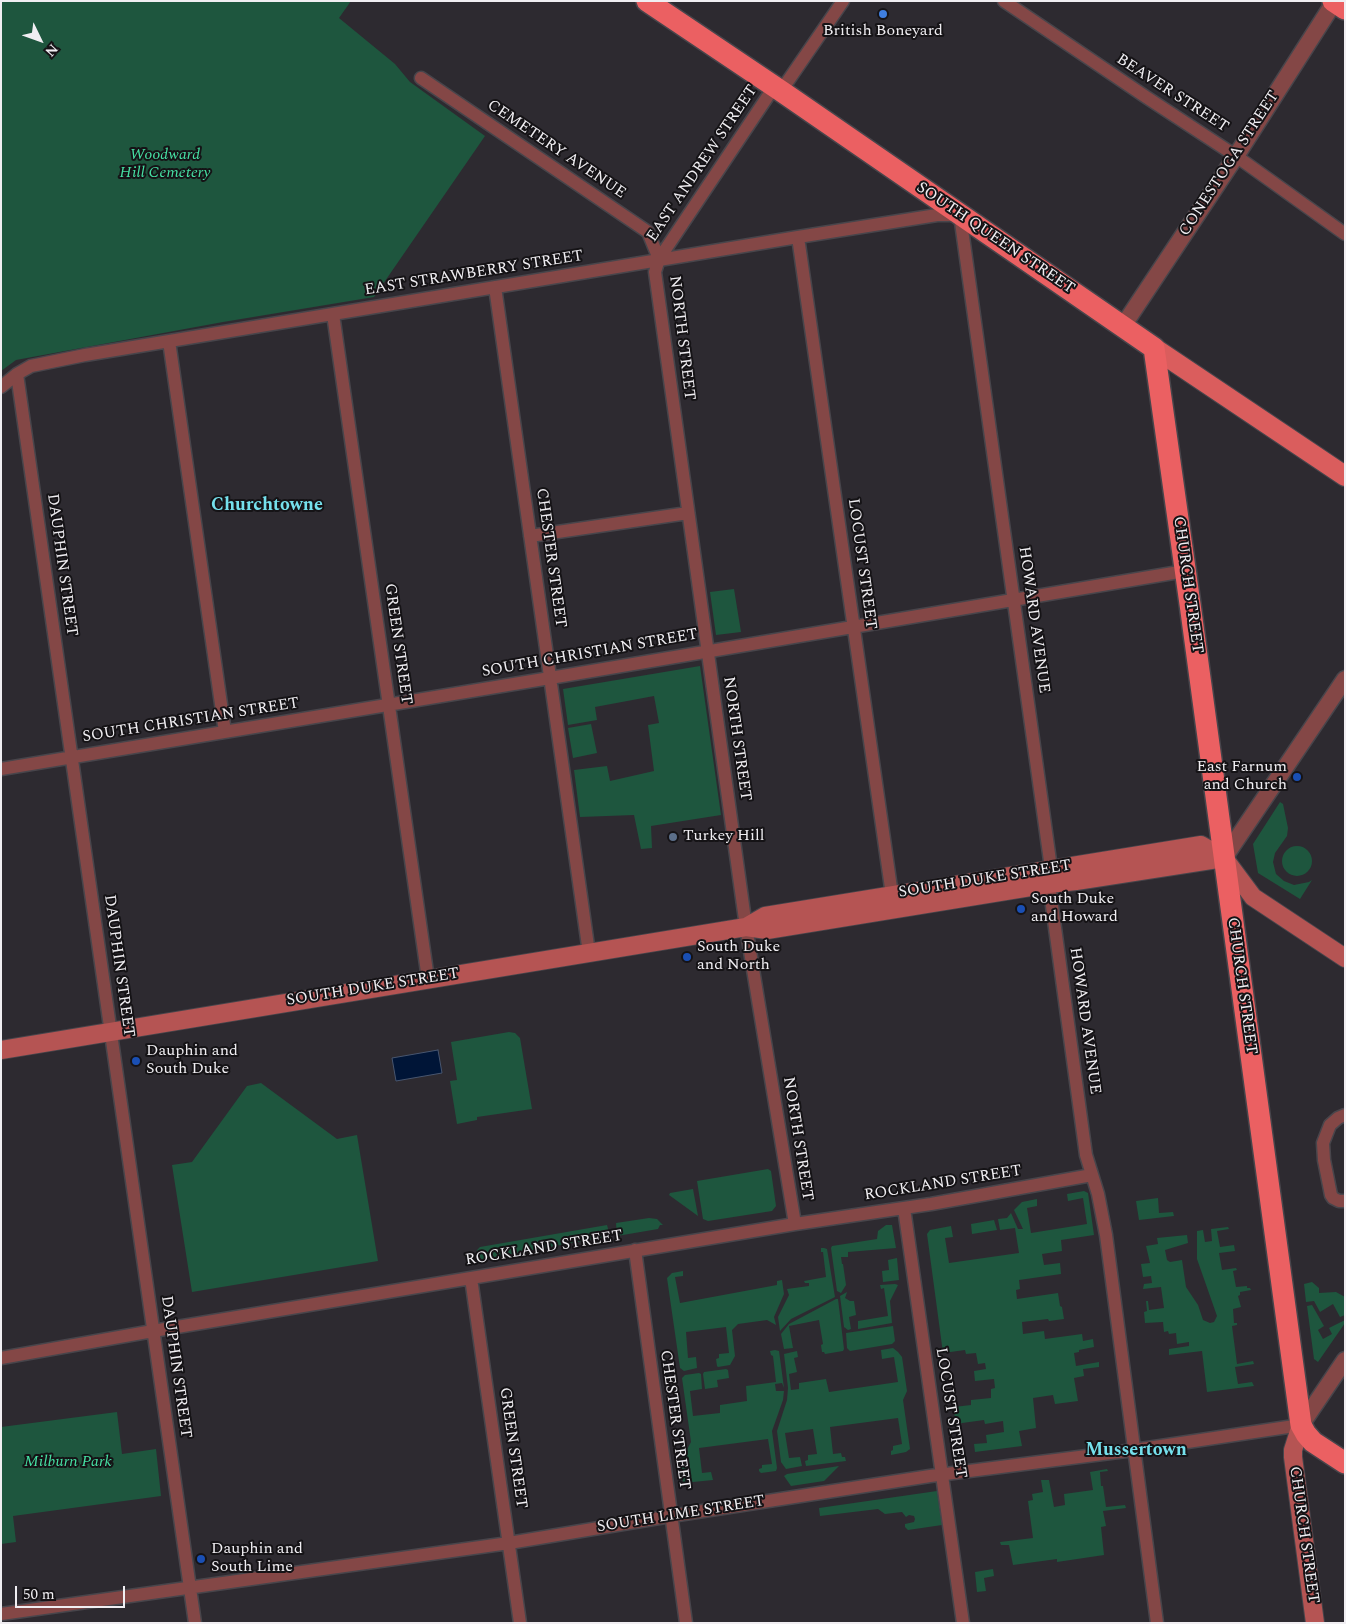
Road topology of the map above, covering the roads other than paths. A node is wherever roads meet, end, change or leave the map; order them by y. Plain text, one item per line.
1 (646, 1) edge
2 (843, 1) edge
3 (1004, 1) edge
4 (1337, 3) edge
5 (421, 78) dead end
6 (777, 89) junction
7 (1236, 156) junction
8 (960, 215) junction
9 (1345, 234) edge
10 (798, 237) junction
11 (659, 259) junction
12 (495, 287) junction
13 (333, 314) junction
14 (1122, 326) junction
15 (168, 341) junction
16 (1154, 348) junction
17 (17, 374) junction
18 (1, 387) edge
19 (1345, 476) edge
20 (688, 513) junction
21 (530, 536) junction
22 (1185, 570) junction
23 (1014, 600) junction
24 (854, 627) junction
25 (707, 651) junction
26 (550, 678) junction
27 (1345, 679) edge
28 (389, 704) junction
29 (225, 732) junction
30 (72, 758) junction
31 (1, 769) edge
32 (1224, 858) junction
33 (1050, 876) junction
34 (892, 895) junction
35 (746, 927) junction
36 (589, 953) junction
37 (1345, 958) edge
38 (428, 979) junction
39 (111, 1032) junction
40 (1, 1050) edge
41 (1345, 1115) edge
42 (1092, 1175) junction
43 (1345, 1201) edge
44 (904, 1208) junction
45 (795, 1224) junction
46 (634, 1250) junction
47 (471, 1278) junction
48 (154, 1331) junction
49 (1, 1358) edge
50 (1345, 1360) edge
51 (1301, 1425) junction
52 (1134, 1450) junction
53 (1345, 1463) edge
54 (943, 1474) junction
55 (671, 1516) junction
56 (509, 1543) junction
57 (190, 1588) junction
58 (1, 1614) edge
59 (195, 1623) edge
60 (520, 1623) edge
61 (686, 1623) edge
62 (963, 1623) edge
63 (1156, 1623) edge
64 (1315, 1623) edge

1 - 6 highway, SOUTH QUEEN STREET
2 - 6 street, EAST ANDREW STREET
3 - 7 street, BEAVER STREET
4 - 7 street, CONESTOGA STREET
5 - 11 street, CEMETERY AVENUE
6 - 8 highway, SOUTH QUEEN STREET
6 - 11 street, EAST ANDREW STREET
7 - 9 street, BEAVER STREET
7 - 14 street, CONESTOGA STREET
8 - 10 street, EAST STRAWBERRY STREET
8 - 14 highway, SOUTH QUEEN STREET
8 - 23 street, HOWARD AVENUE
10 - 11 street, EAST STRAWBERRY STREET
10 - 24 street, LOCUST STREET
11 - 12 street, EAST STRAWBERRY STREET
11 - 20 street, NORTH STREET
12 - 13 street, EAST STRAWBERRY STREET
12 - 21 street, CHESTER STREET
13 - 15 street, EAST STRAWBERRY STREET
13 - 28 street, GREEN STREET
14 - 16 highway, SOUTH QUEEN STREET
15 - 17 street, EAST STRAWBERRY STREET
15 - 29 street
16 - 19 main road, SOUTH QUEEN STREET
16 - 22 highway, CHURCH STREET
17 - 18 street, EAST STRAWBERRY STREET
17 - 30 street, DAUPHIN STREET
20 - 21 street
20 - 25 street, NORTH STREET
21 - 26 street, CHESTER STREET
22 - 23 street, SOUTH CHRISTIAN STREET
22 - 32 highway, CHURCH STREET
23 - 24 street, SOUTH CHRISTIAN STREET
23 - 33 street, HOWARD AVENUE
24 - 25 street, SOUTH CHRISTIAN STREET
24 - 34 street, LOCUST STREET
25 - 26 street, SOUTH CHRISTIAN STREET
25 - 35 street, NORTH STREET
26 - 28 street, SOUTH CHRISTIAN STREET
26 - 36 street, CHESTER STREET
27 - 32 street
28 - 29 street, SOUTH CHRISTIAN STREET
28 - 38 street, GREEN STREET
29 - 30 street, SOUTH CHRISTIAN STREET
30 - 31 street, SOUTH CHRISTIAN STREET
30 - 39 street, DAUPHIN STREET
32 - 33 main road, SOUTH DUKE STREET
32 - 37 main road
32 - 51 highway, CHURCH STREET
33 - 34 main road, SOUTH DUKE STREET
33 - 35 main road, SOUTH DUKE STREET
33 - 42 street, HOWARD AVENUE
34 - 35 main road, SOUTH DUKE STREET
35 - 36 main road, SOUTH DUKE STREET
35 - 45 street, NORTH STREET
36 - 38 main road, SOUTH DUKE STREET
38 - 39 main road, SOUTH DUKE STREET
39 - 40 main road, SOUTH DUKE STREET
39 - 48 street, DAUPHIN STREET
41 - 43 street
42 - 44 street, ROCKLAND STREET
42 - 52 street, HOWARD AVENUE
44 - 45 street, ROCKLAND STREET
44 - 54 street, LOCUST STREET
45 - 46 street, ROCKLAND STREET
46 - 47 street, ROCKLAND STREET
46 - 55 street, CHESTER STREET
47 - 48 street, ROCKLAND STREET
47 - 56 street, GREEN STREET
48 - 49 street, ROCKLAND STREET
48 - 57 street, DAUPHIN STREET
50 - 51 street
51 - 52 street, SOUTH LIME STREET
51 - 53 highway
51 - 64 main road, CHURCH STREET
52 - 54 street, SOUTH LIME STREET
52 - 63 street, HOWARD AVENUE
54 - 55 street, SOUTH LIME STREET
54 - 62 street, LOCUST STREET
55 - 56 street, SOUTH LIME STREET
55 - 61 street, CHESTER STREET
56 - 57 street, SOUTH LIME STREET
56 - 60 street, GREEN STREET
57 - 58 street, SOUTH LIME STREET
57 - 59 street, DAUPHIN STREET

